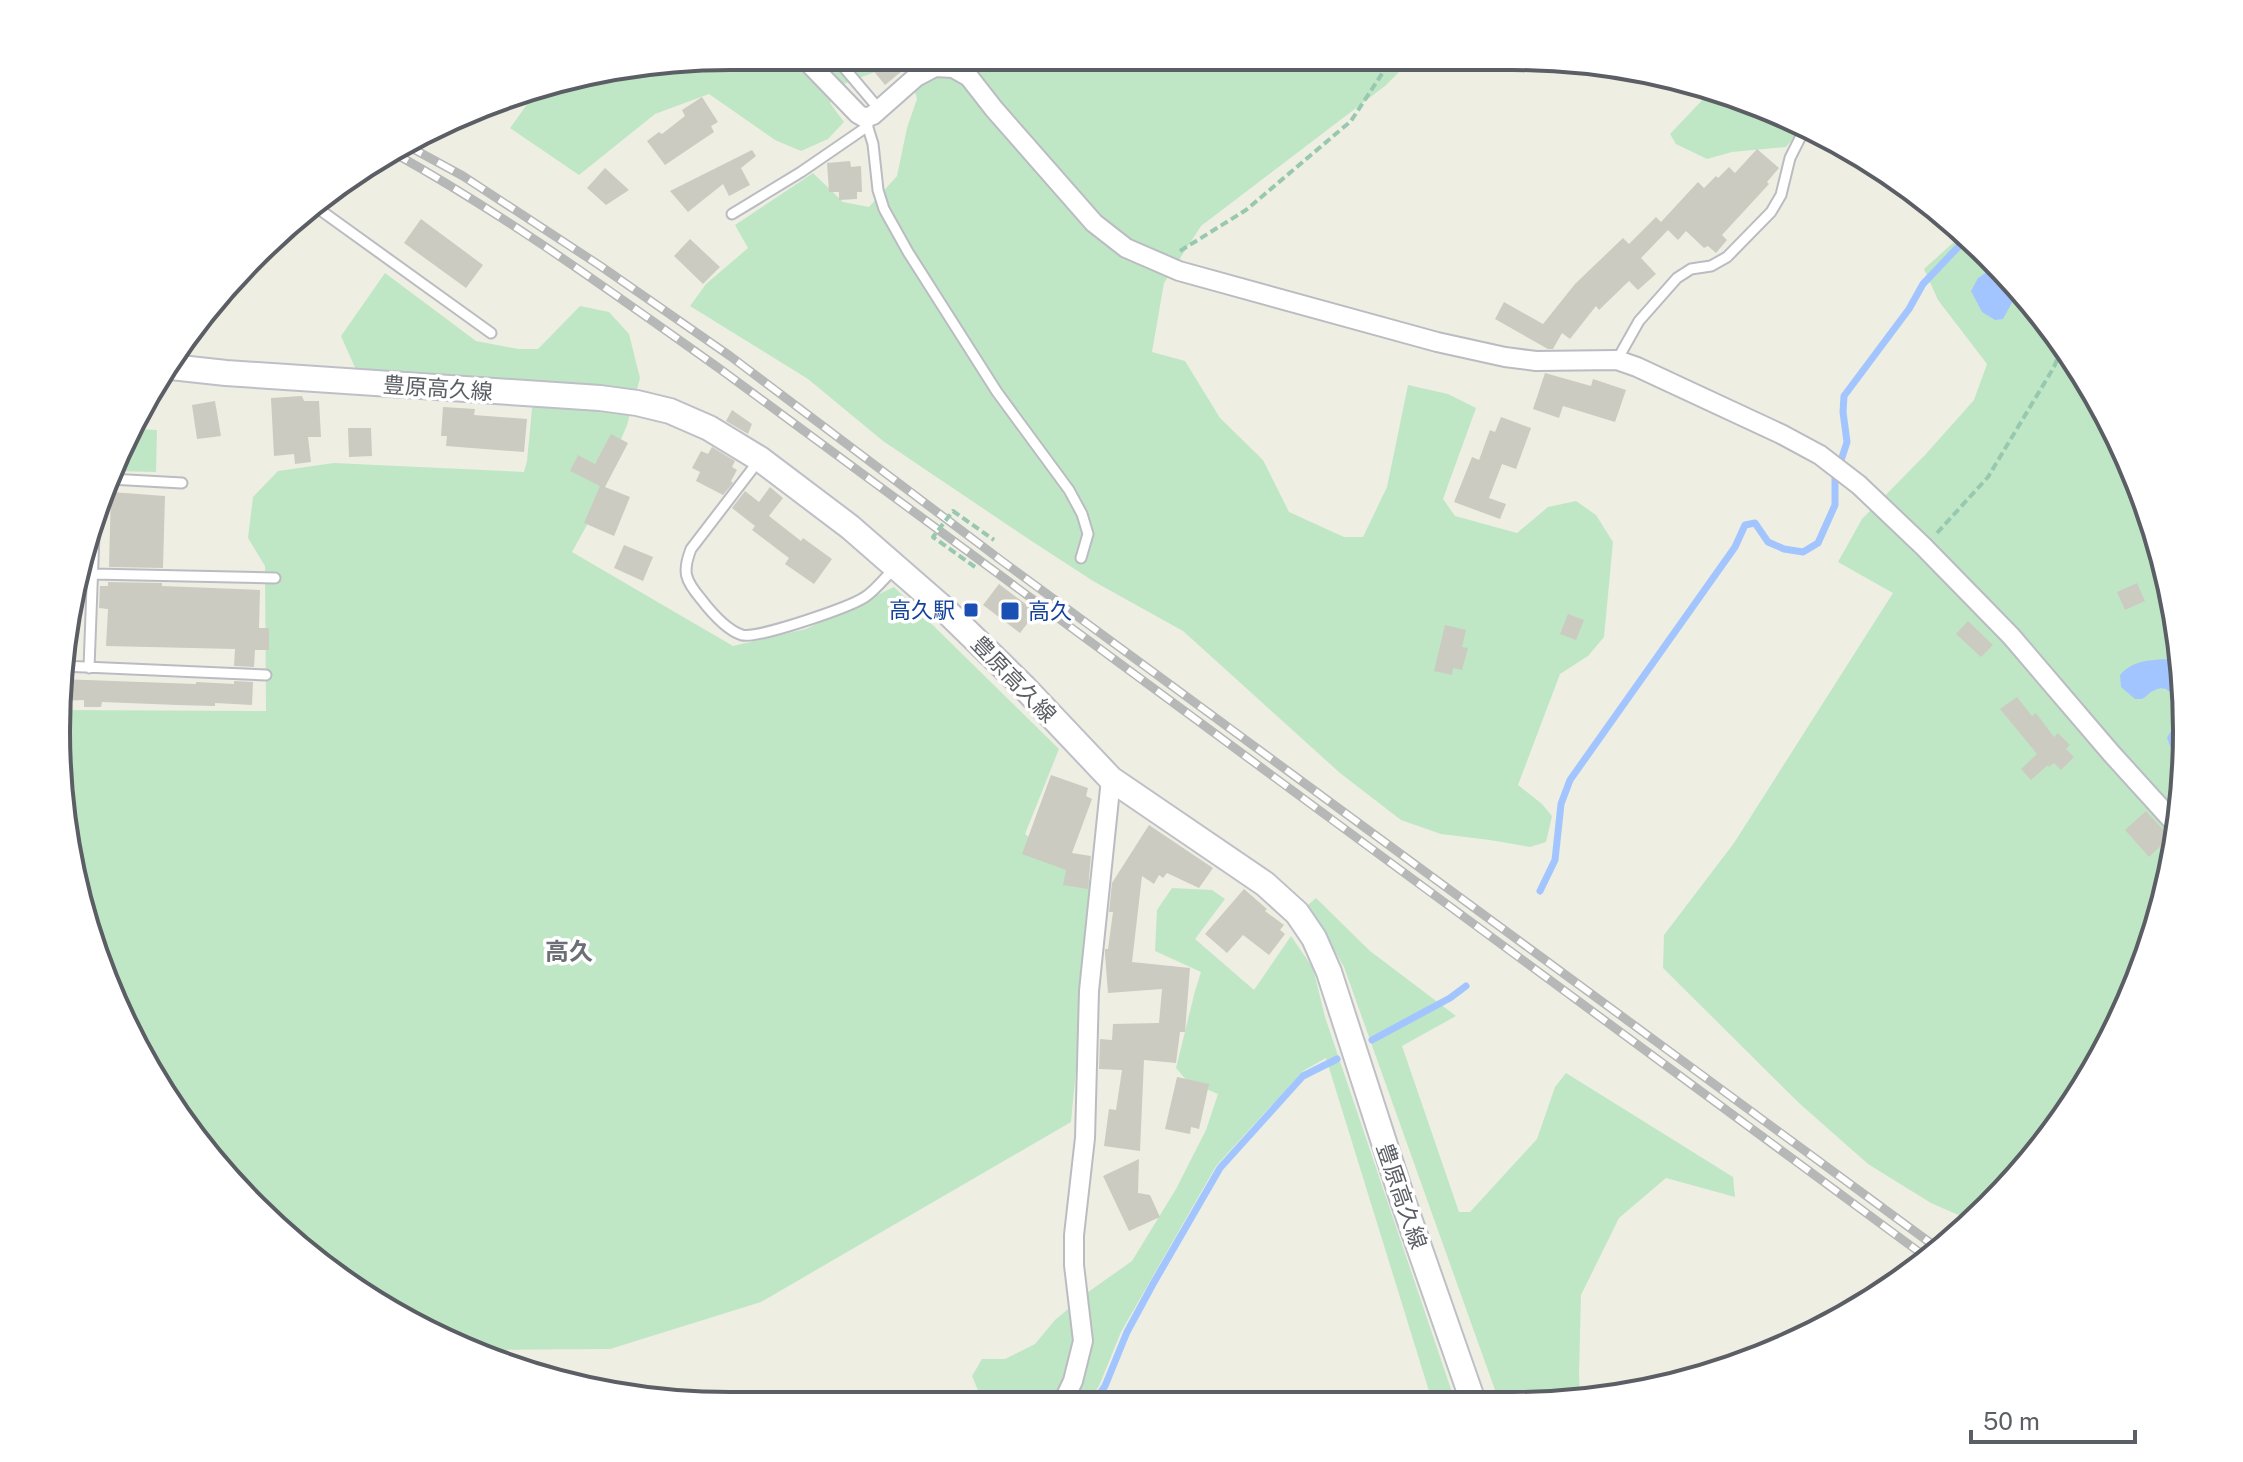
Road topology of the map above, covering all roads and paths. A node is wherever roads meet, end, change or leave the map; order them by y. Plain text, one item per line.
1 (816, 70) edge
2 (843, 70) edge
3 (929, 70) edge
4 (957, 70) edge
5 (1384, 70) edge
6 (871, 118) junction
7 (1801, 137) edge
8 (323, 212) edge
9 (732, 214) dead end
10 (1157, 263) junction
11 (491, 333) dead end
12 (2058, 358) edge
13 (1617, 360) junction
14 (179, 368) edge
15 (760, 459) junction
16 (119, 480) edge
17 (182, 483) dead end
18 (994, 540) dead end
19 (1923, 546) junction
20 (93, 558) edge
21 (1081, 558) dead end
22 (896, 567) junction
23 (975, 567) dead end
24 (93, 574) junction
25 (275, 578) dead end
26 (73, 667) edge
27 (89, 668) junction
28 (266, 675) dead end
29 (1111, 779) junction
30 (2167, 815) edge
31 (1068, 1392) edge
32 (1470, 1392) edge

1 - 6 street
2 - 6 lane
3 - 6 street
4 - 10 street
5 - 10 path
6 - 9 lane
6 - 21 lane
7 - 13 lane
8 - 11 lane
10 - 13 street
12 - 19 path
13 - 19 street
14 - 15 main road, 豊原高久線
15 - 22 main road, 豊原高久線
15 - 22 lane
16 - 17 lane
18 - 23 path, bridge
19 - 30 street
20 - 24 lane
22 - 29 main road, 豊原高久線
24 - 25 lane
24 - 27 lane
26 - 27 lane
27 - 28 lane
29 - 31 street
29 - 32 main road, 豊原高久線

